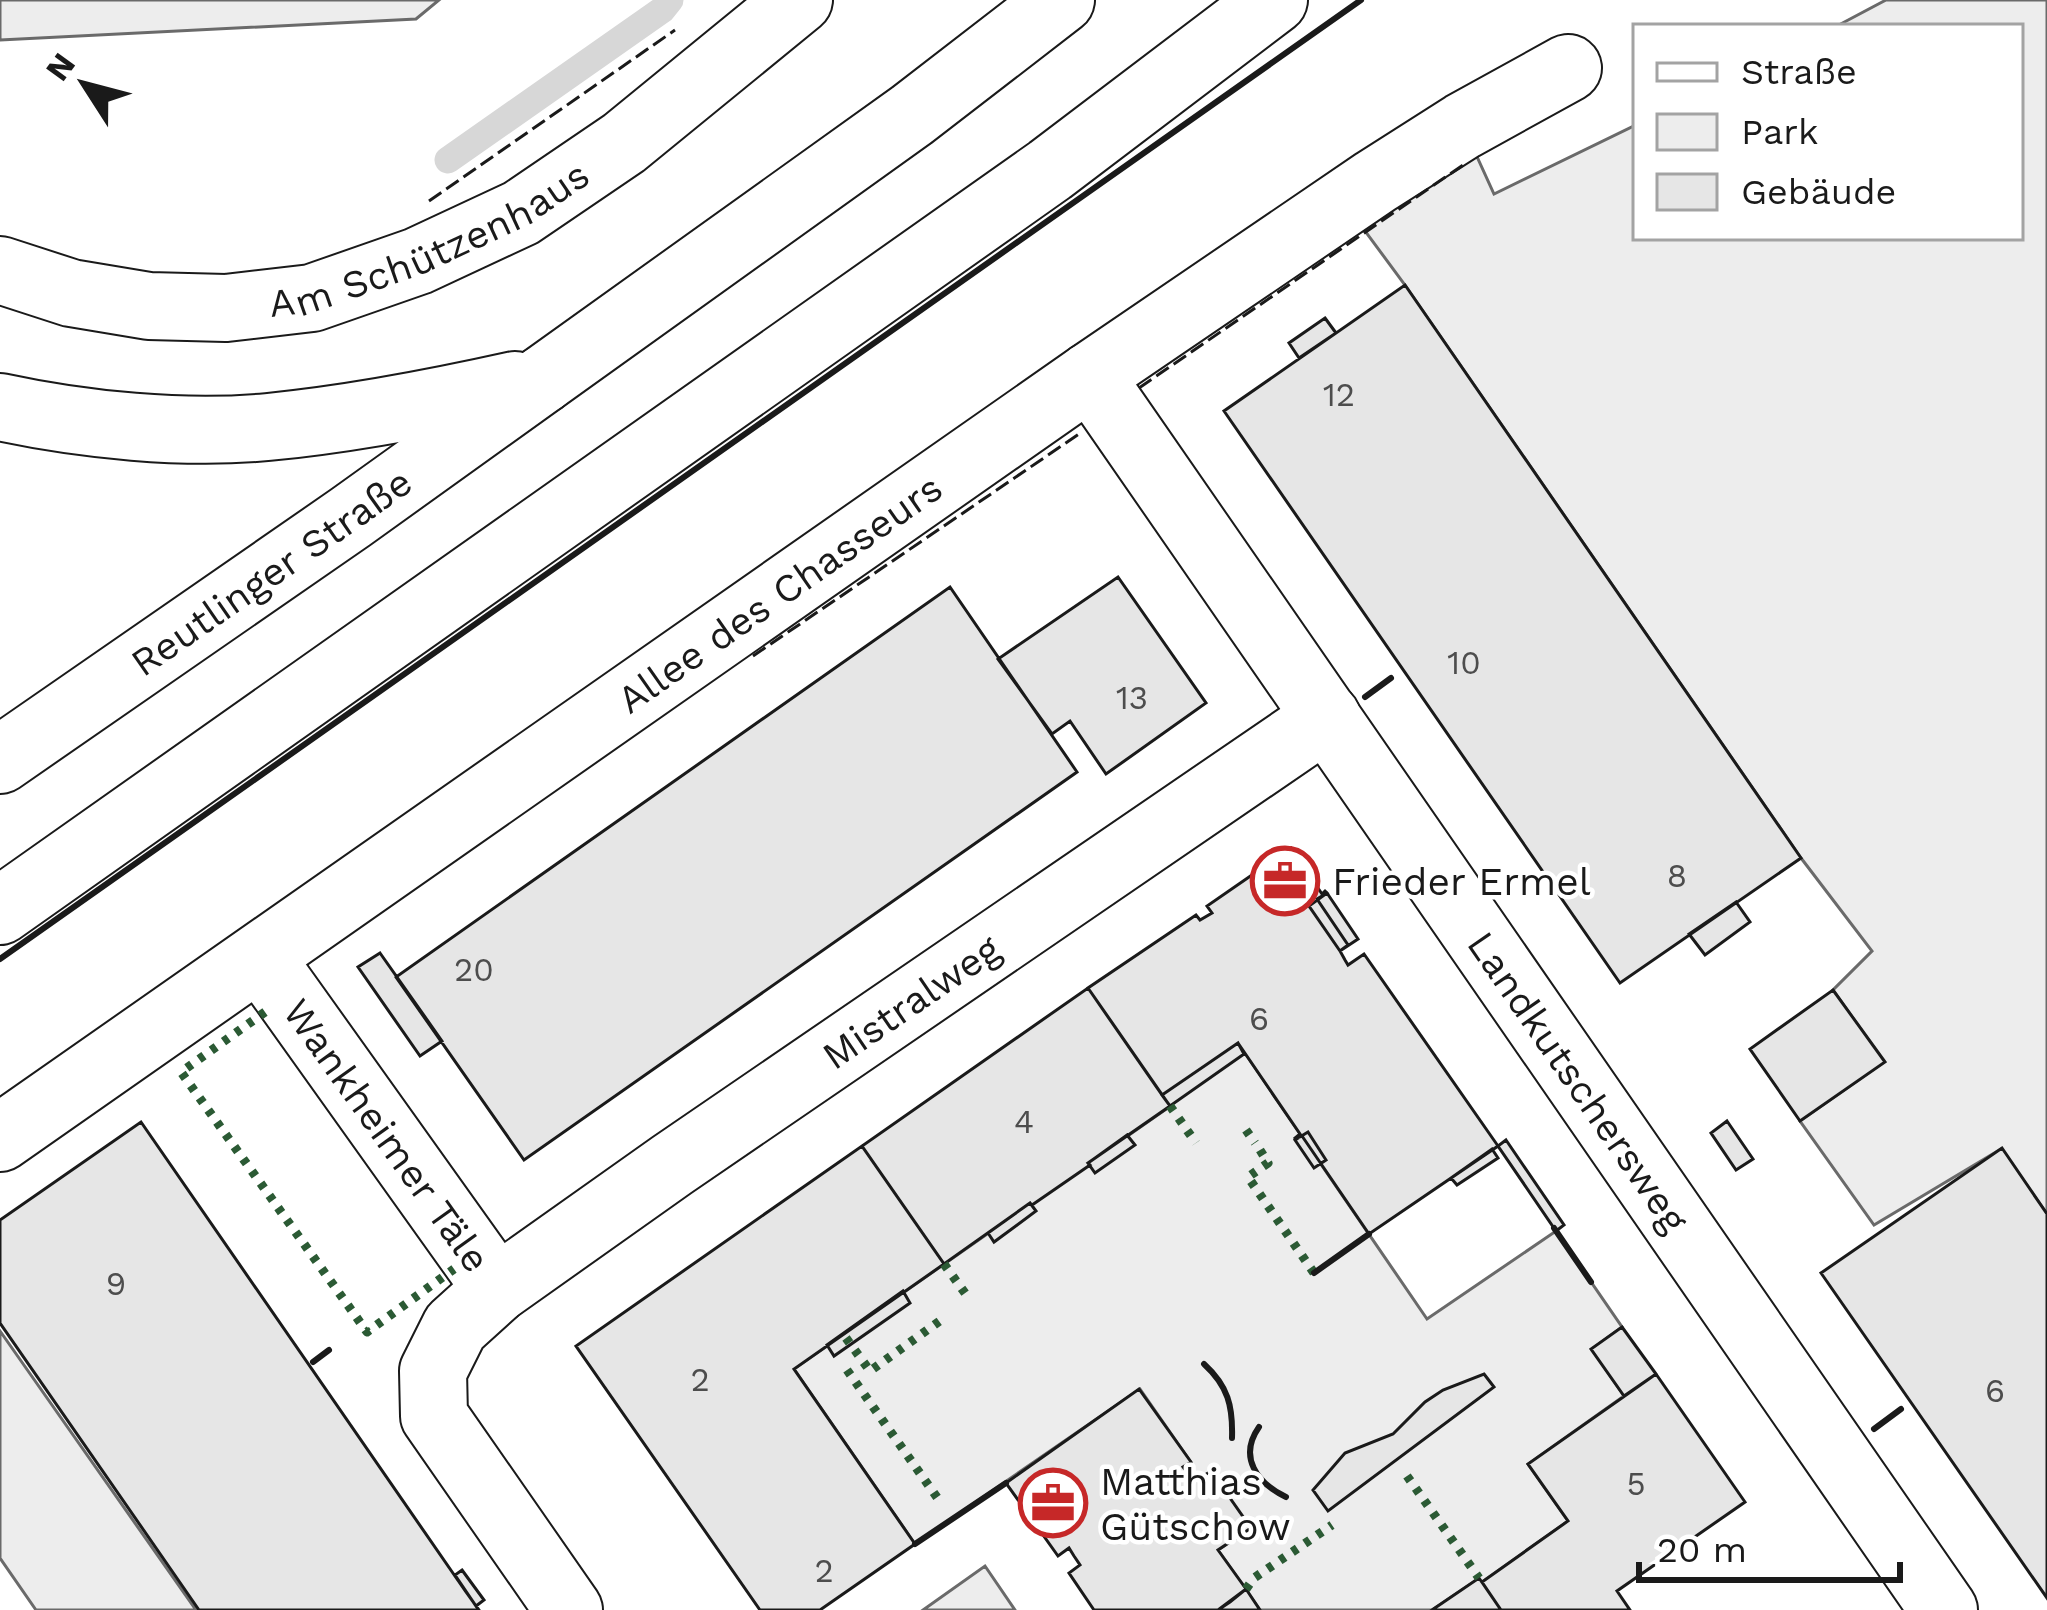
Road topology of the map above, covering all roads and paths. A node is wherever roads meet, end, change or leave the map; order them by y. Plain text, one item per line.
1 (799, 0) edge
2 (1061, 0) edge
3 (1274, 0) edge
4 (1568, 68) dead end
5 (0, 270) edge
6 (1090, 376) junction
7 (542, 380) junction
8 (0, 407) edge
9 (1327, 717) junction
10 (0, 760) edge
11 (0, 911) edge
12 (260, 957) junction
13 (0, 1138) edge
14 (497, 1289) junction
15 (1927, 1604) edge
16 (569, 1610) edge

1 - 5 main road, Am Schützenhaus
2 - 7 main road, Reutlinger Straße
3 - 11 main road
4 - 6 main road, Allee des Chasseurs
6 - 9 main road, Landkutschersweg
6 - 12 main road, Allee des Chasseurs
7 - 8 main road
7 - 10 main road, Reutlinger Straße
9 - 14 main road, Mistralweg
9 - 15 main road, Landkutschersweg
12 - 13 main road, Allee des Chasseurs
12 - 14 main road, Wankheimer Täle
14 - 16 main road, Wankheimer Täle

